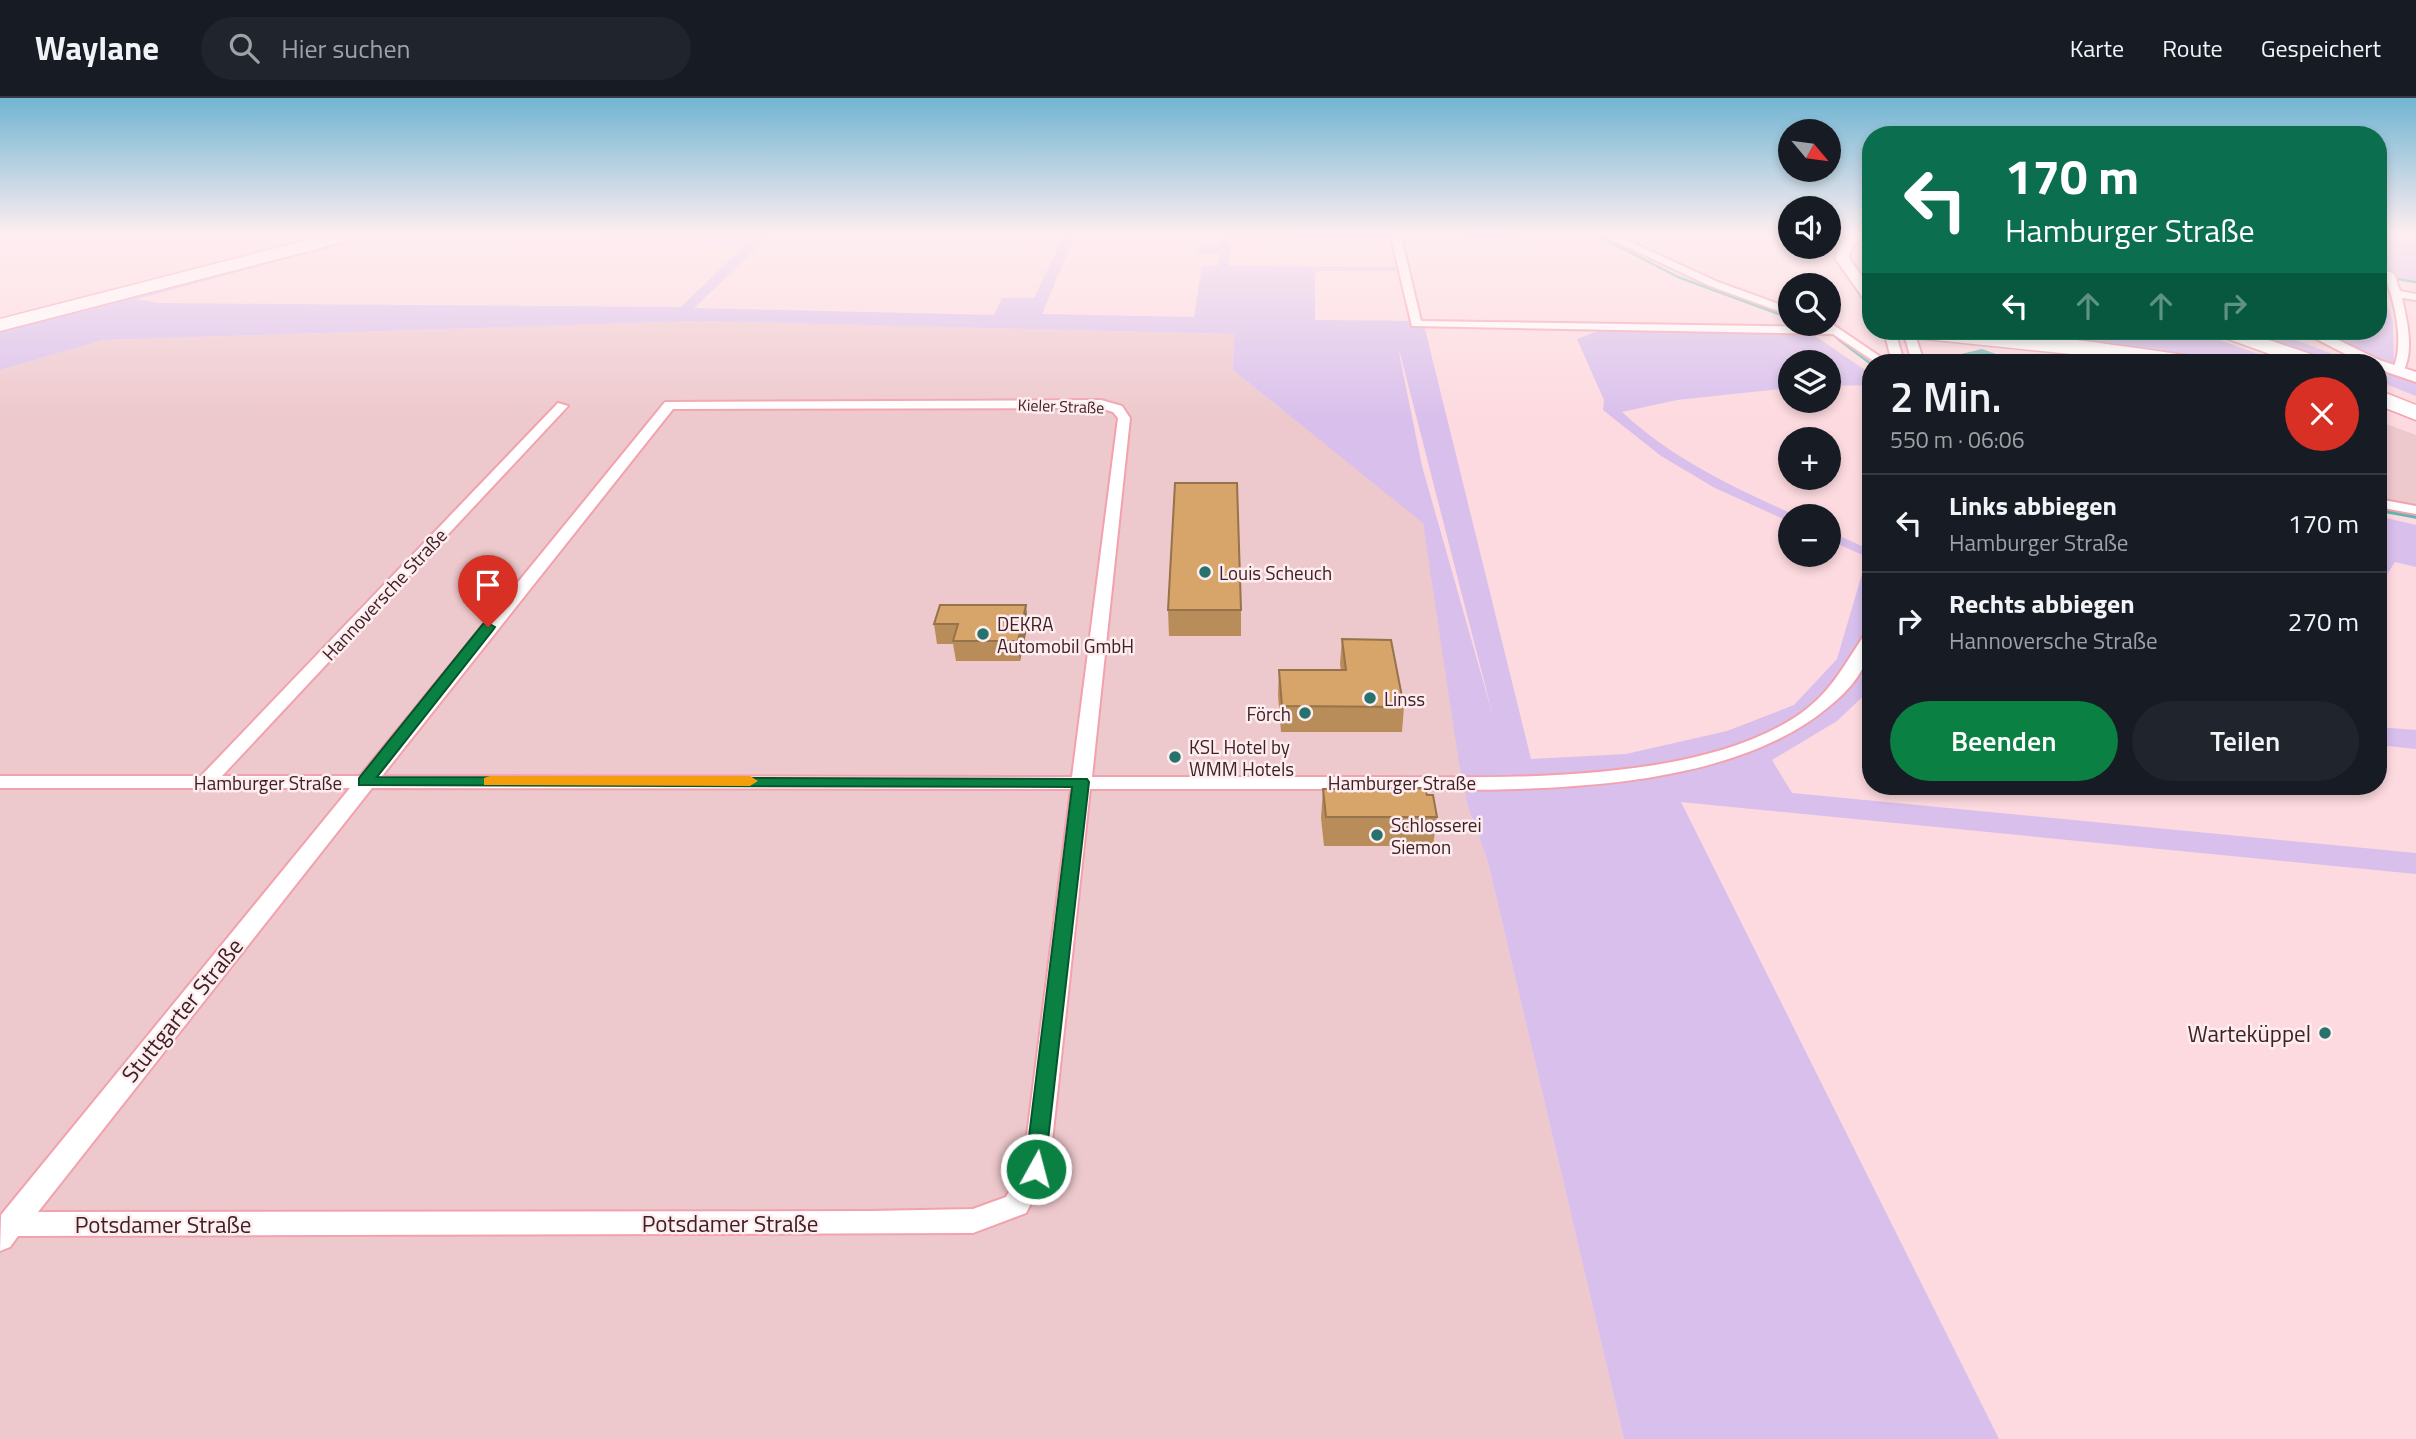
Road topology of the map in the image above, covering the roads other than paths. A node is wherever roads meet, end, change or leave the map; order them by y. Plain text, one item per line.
1 (92, 296) edge
2 (114, 296) edge
3 (1409, 296) edge
4 (1744, 296) edge
5 (2395, 296) edge
6 (1778, 308) edge
7 (0, 319) edge
8 (2402, 324) junction
9 (0, 325) edge
10 (2416, 327) edge
11 (1778, 330) edge
12 (1841, 334) edge
13 (2014, 340) edge
14 (2231, 340) edge
15 (2252, 340) edge
16 (2327, 340) edge
17 (1870, 354) edge
18 (2133, 354) edge
19 (2270, 354) edge
20 (2289, 354) edge
21 (2356, 354) edge
22 (2387, 367) edge
23 (2398, 371) junction
24 (2416, 377) edge
25 (2387, 393) edge
26 (2387, 401) edge
27 (2416, 405) edge
28 (562, 406) dead end
29 (2387, 411) edge
30 (2416, 413) edge
31 (2416, 421) edge
32 (2387, 505) edge
33 (2416, 510) edge
34 (1862, 658) edge
35 (0, 782) edge
36 (206, 782) junction
37 (364, 782) junction
38 (1081, 782) junction
39 (6, 1231) edge

1 - 7 highway
2 - 9 highway
3 - 11 street
4 - 6 street
5 - 8 street
8 - 10 street
8 - 23 street
12 - 17 street
13 - 18 highway
14 - 19 highway
15 - 20 highway
16 - 21 main road
22 - 23 main road
23 - 24 main road
25 - 27 highway
26 - 30 highway
28 - 36 street, Hannoversche Straße
29 - 31 highway
32 - 33 street
34 - 38 street, Hamburger Straße
35 - 36 street, Hamburger Straße
36 - 37 street, Hamburger Straße
37 - 38 street, Hamburger Straße
37 - 38 street, Kieler Straße
37 - 39 street, Stuttgarter Straße
38 - 39 street, Potsdamer Straße

